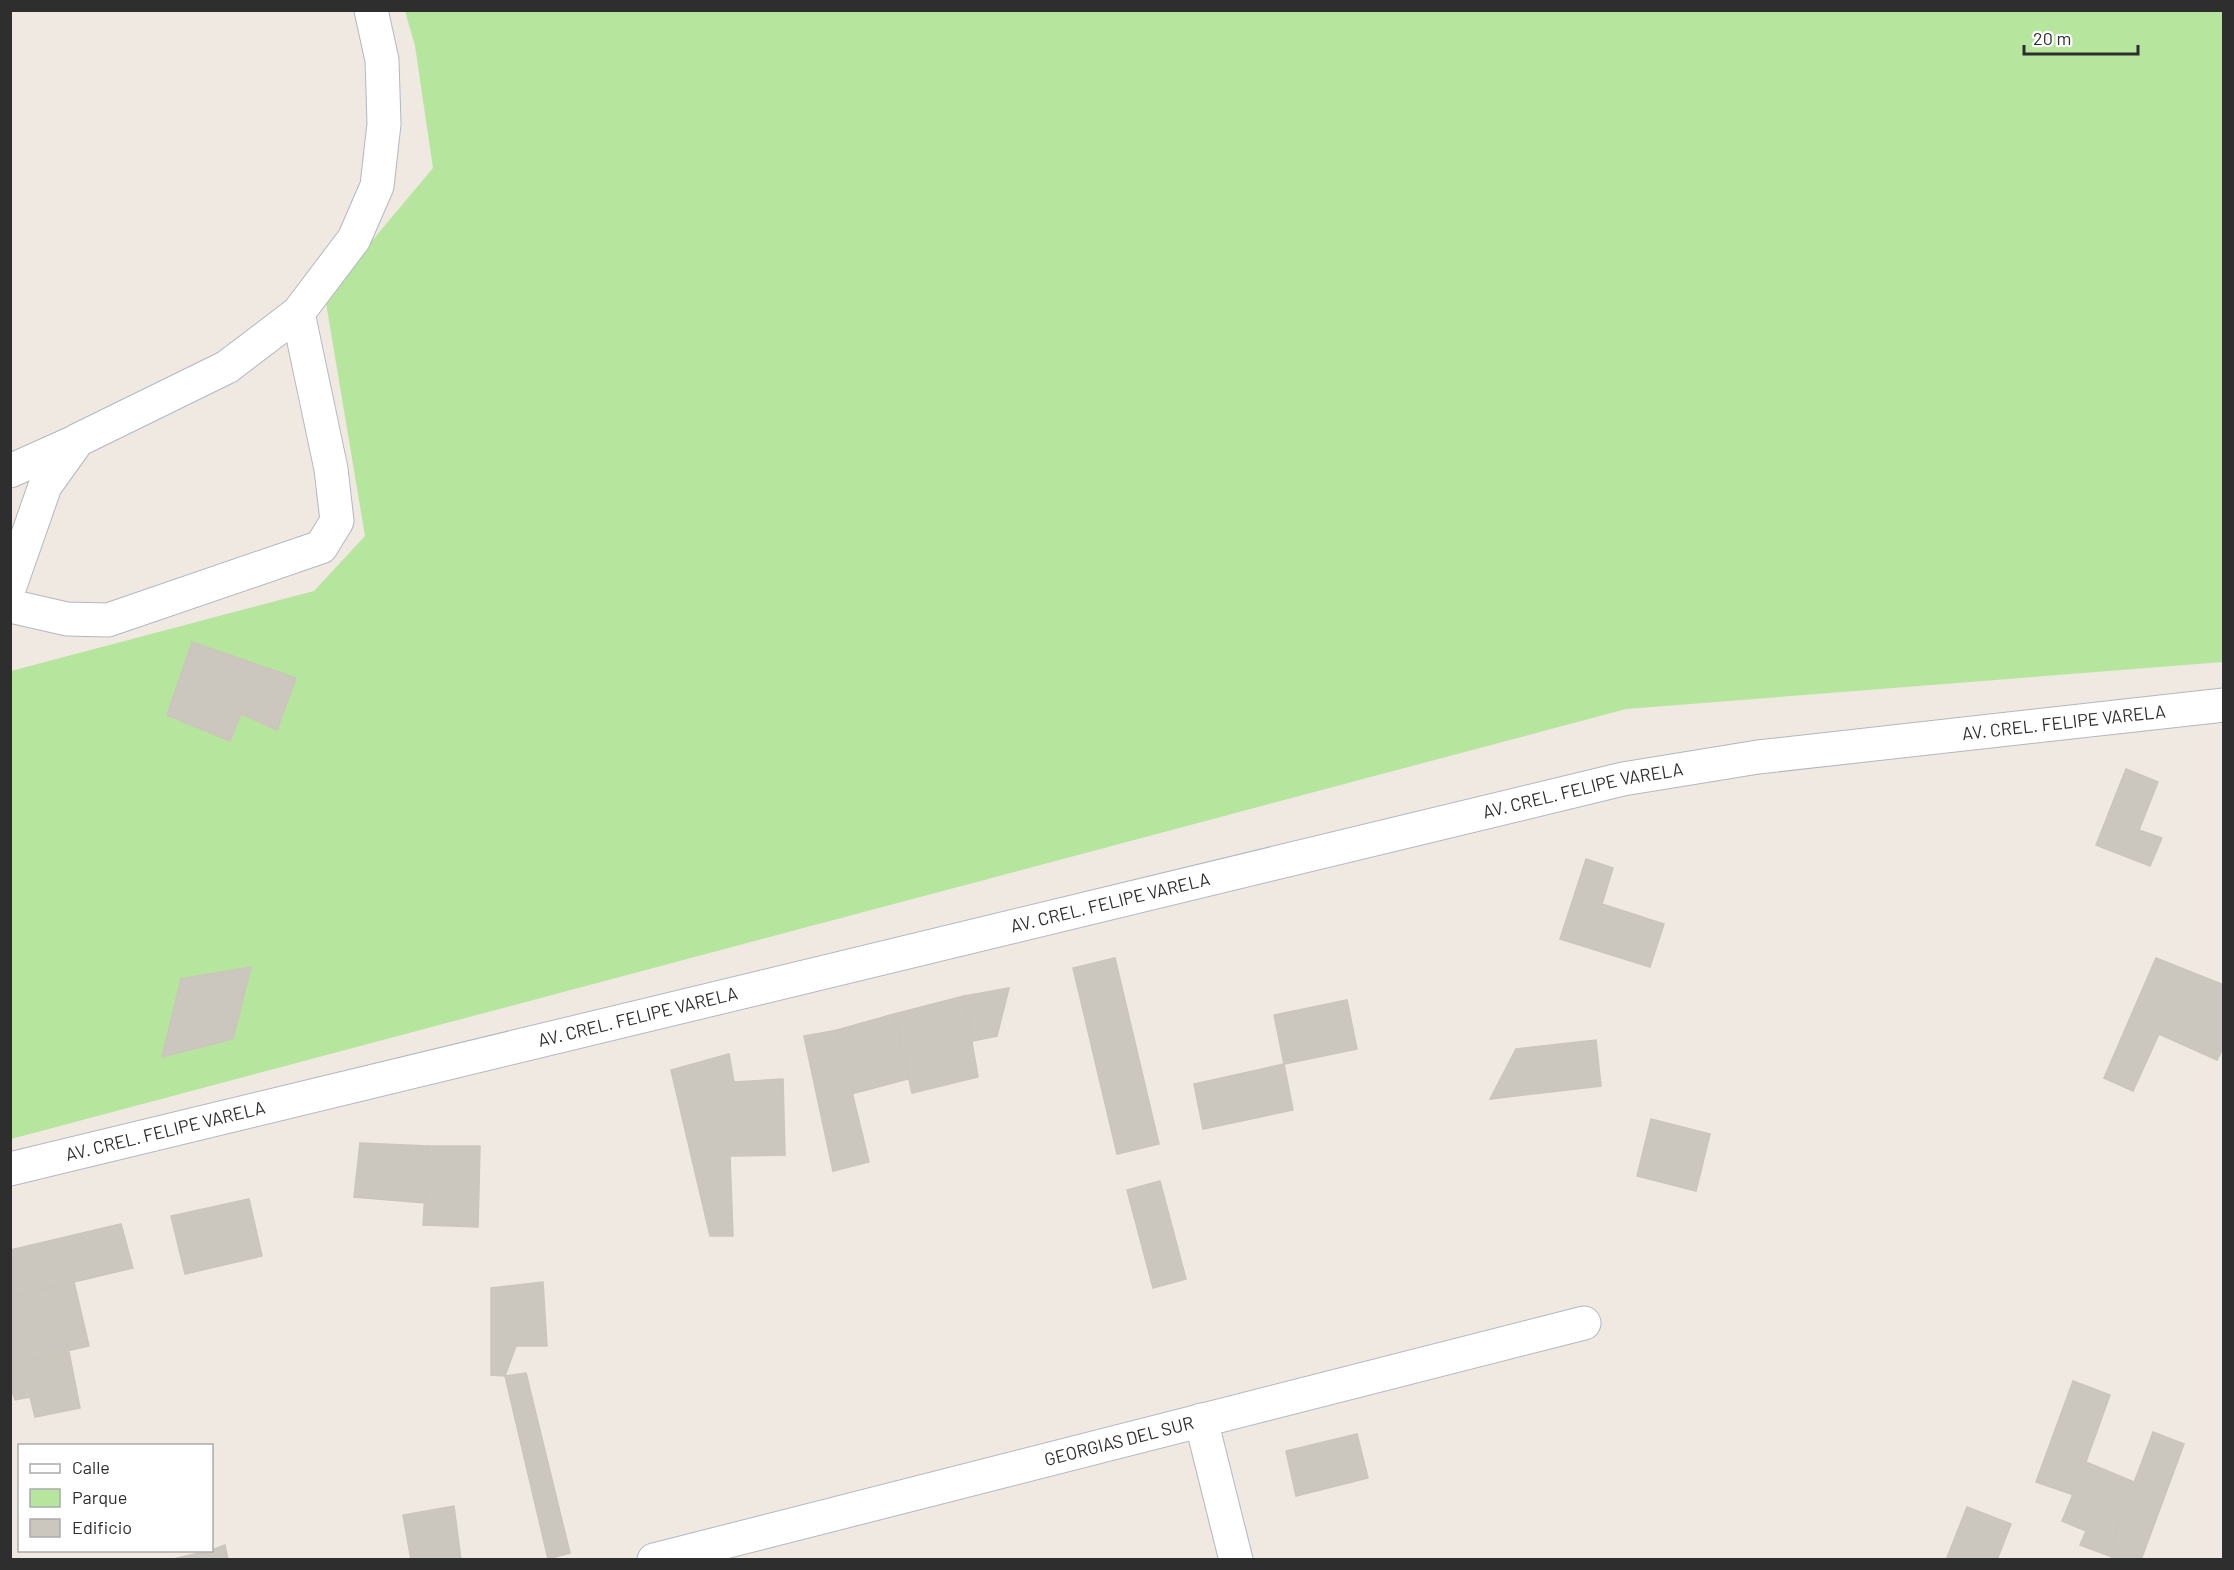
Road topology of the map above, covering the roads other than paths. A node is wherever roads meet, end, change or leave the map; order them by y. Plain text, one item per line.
1 (371, 10) edge
2 (298, 313) junction
3 (78, 440) junction
4 (10, 471) edge
5 (10, 586) edge
6 (10, 606) edge
7 (2223, 705) edge
8 (10, 1169) edge
9 (1584, 1323) dead end
10 (1201, 1419) junction
11 (654, 1560) edge
12 (1236, 1560) edge

1 - 2 street
2 - 3 street
2 - 6 street
3 - 4 street
3 - 5 street
7 - 8 street, AV. CREL. FELIPE VARELA
9 - 10 street, GEORGIAS DEL SUR
10 - 11 street, GEORGIAS DEL SUR
10 - 12 street

